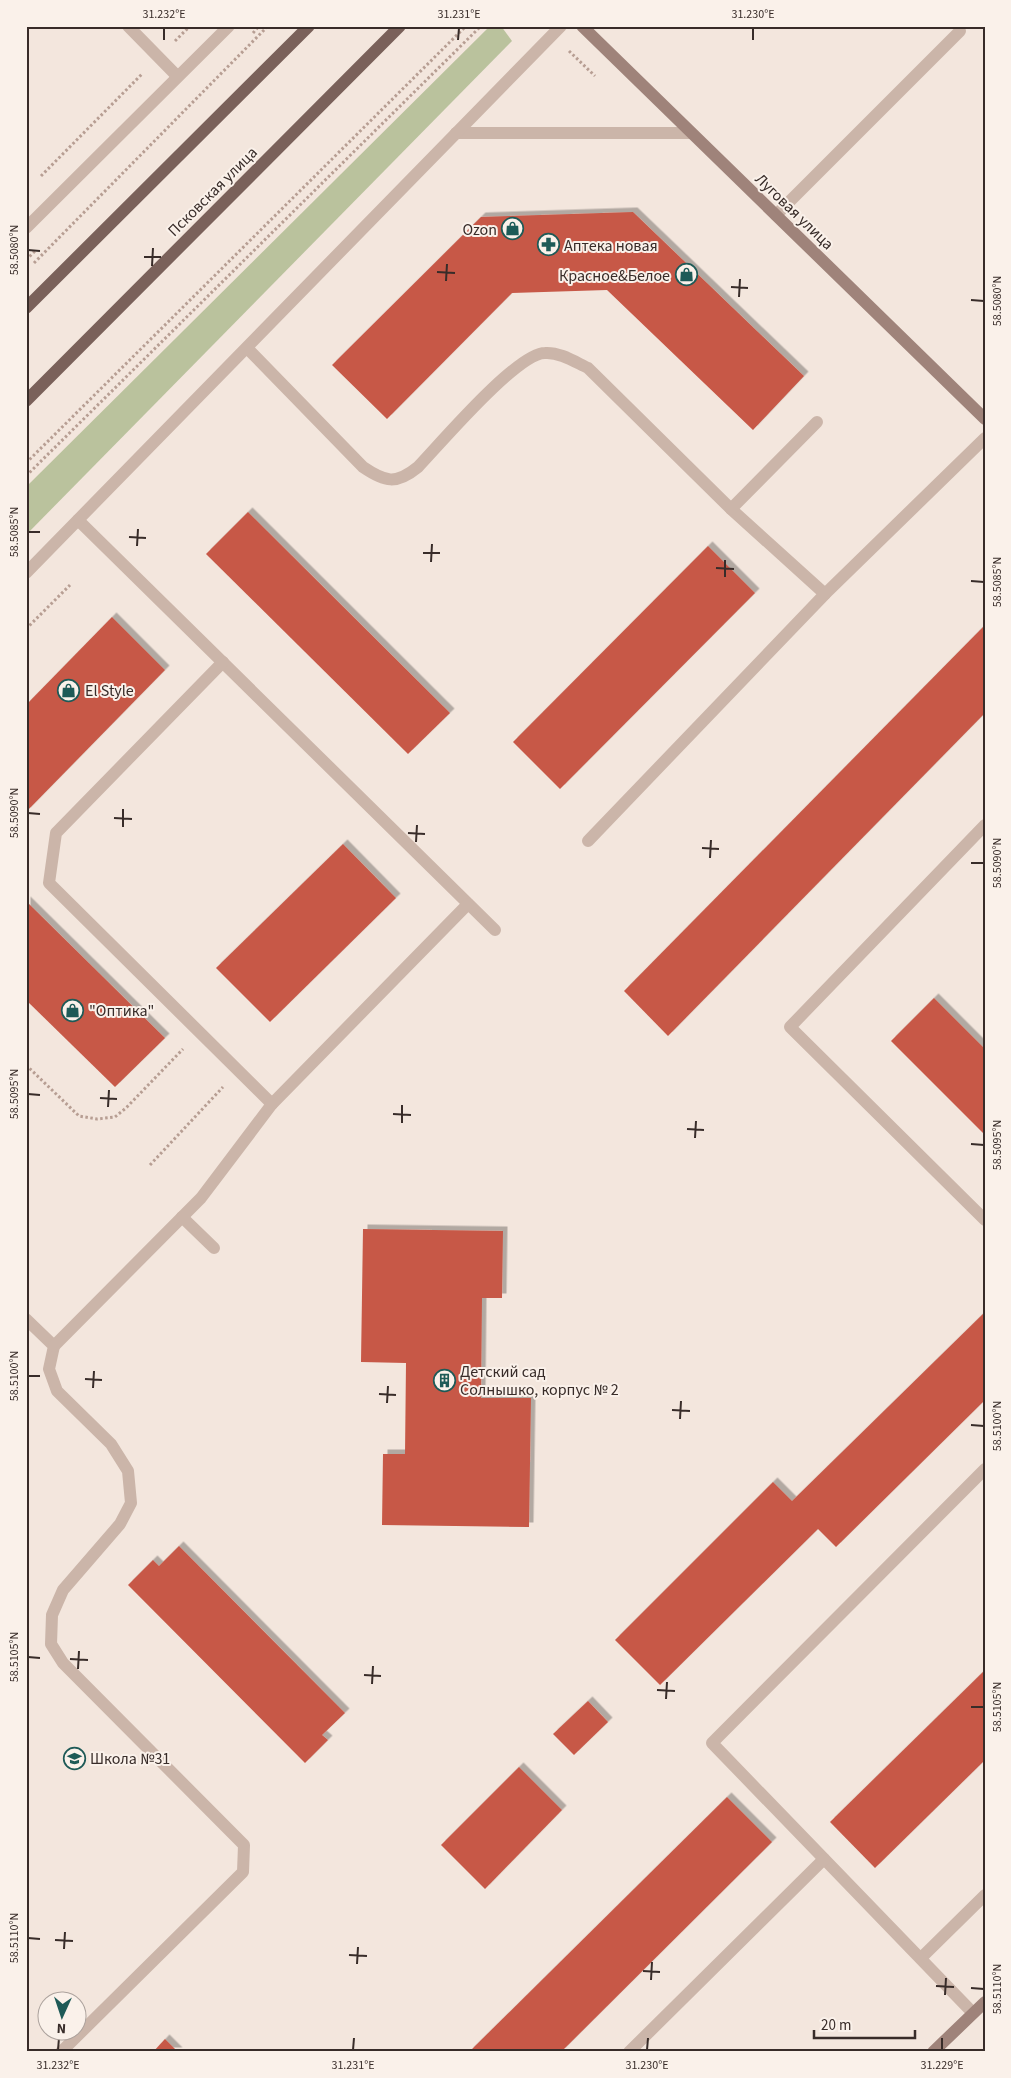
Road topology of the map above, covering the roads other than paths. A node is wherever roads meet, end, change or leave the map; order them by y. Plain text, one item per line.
1 (128, 26) edge
2 (229, 26) edge
3 (309, 26) edge
4 (400, 26) edge
5 (561, 26) edge
6 (582, 26) edge
7 (960, 31) dead end
8 (177, 76) junction
9 (456, 133) junction
10 (691, 133) junction
11 (776, 216) junction
12 (26, 228) edge
13 (26, 308) edge
14 (247, 348) junction
15 (26, 401) edge
16 (985, 419) edge
17 (817, 422) dead end
18 (985, 438) edge
19 (731, 509) junction
20 (78, 520) junction
21 (26, 573) edge
22 (825, 594) junction
23 (223, 662) junction
24 (985, 825) edge
25 (588, 841) dead end
26 (468, 904) junction
27 (495, 930) dead end
28 (272, 1104) junction
29 (182, 1217) junction
30 (985, 1220) edge
31 (214, 1248) dead end
32 (26, 1319) edge
33 (54, 1346) junction
34 (985, 1469) edge
35 (824, 1859) junction
36 (985, 1896) edge
37 (921, 1958) junction
38 (985, 2002) edge
39 (973, 2013) junction
40 (61, 2052) edge
41 (629, 2052) edge
42 (934, 2052) edge

1 - 8 lane
2 - 8 lane
3 - 13 main road
4 - 15 main road, Псковская улица
5 - 9 lane
6 - 10 main road, Луговая улица
7 - 11 lane
8 - 12 lane
9 - 10 lane
9 - 14 lane
10 - 11 main road, Луговая улица
11 - 16 main road, Луговая улица
14 - 19 lane
14 - 20 lane
17 - 19 lane
18 - 22 lane
19 - 22 lane
20 - 21 lane
20 - 23 lane
22 - 25 lane
23 - 26 lane
23 - 28 lane
24 - 30 lane
26 - 27 lane
26 - 28 lane
28 - 29 lane
29 - 31 lane
29 - 33 lane
32 - 33 lane
33 - 40 lane
34 - 35 lane
35 - 37 lane
35 - 41 lane
36 - 37 lane
37 - 39 lane
38 - 39 main road
39 - 42 main road

